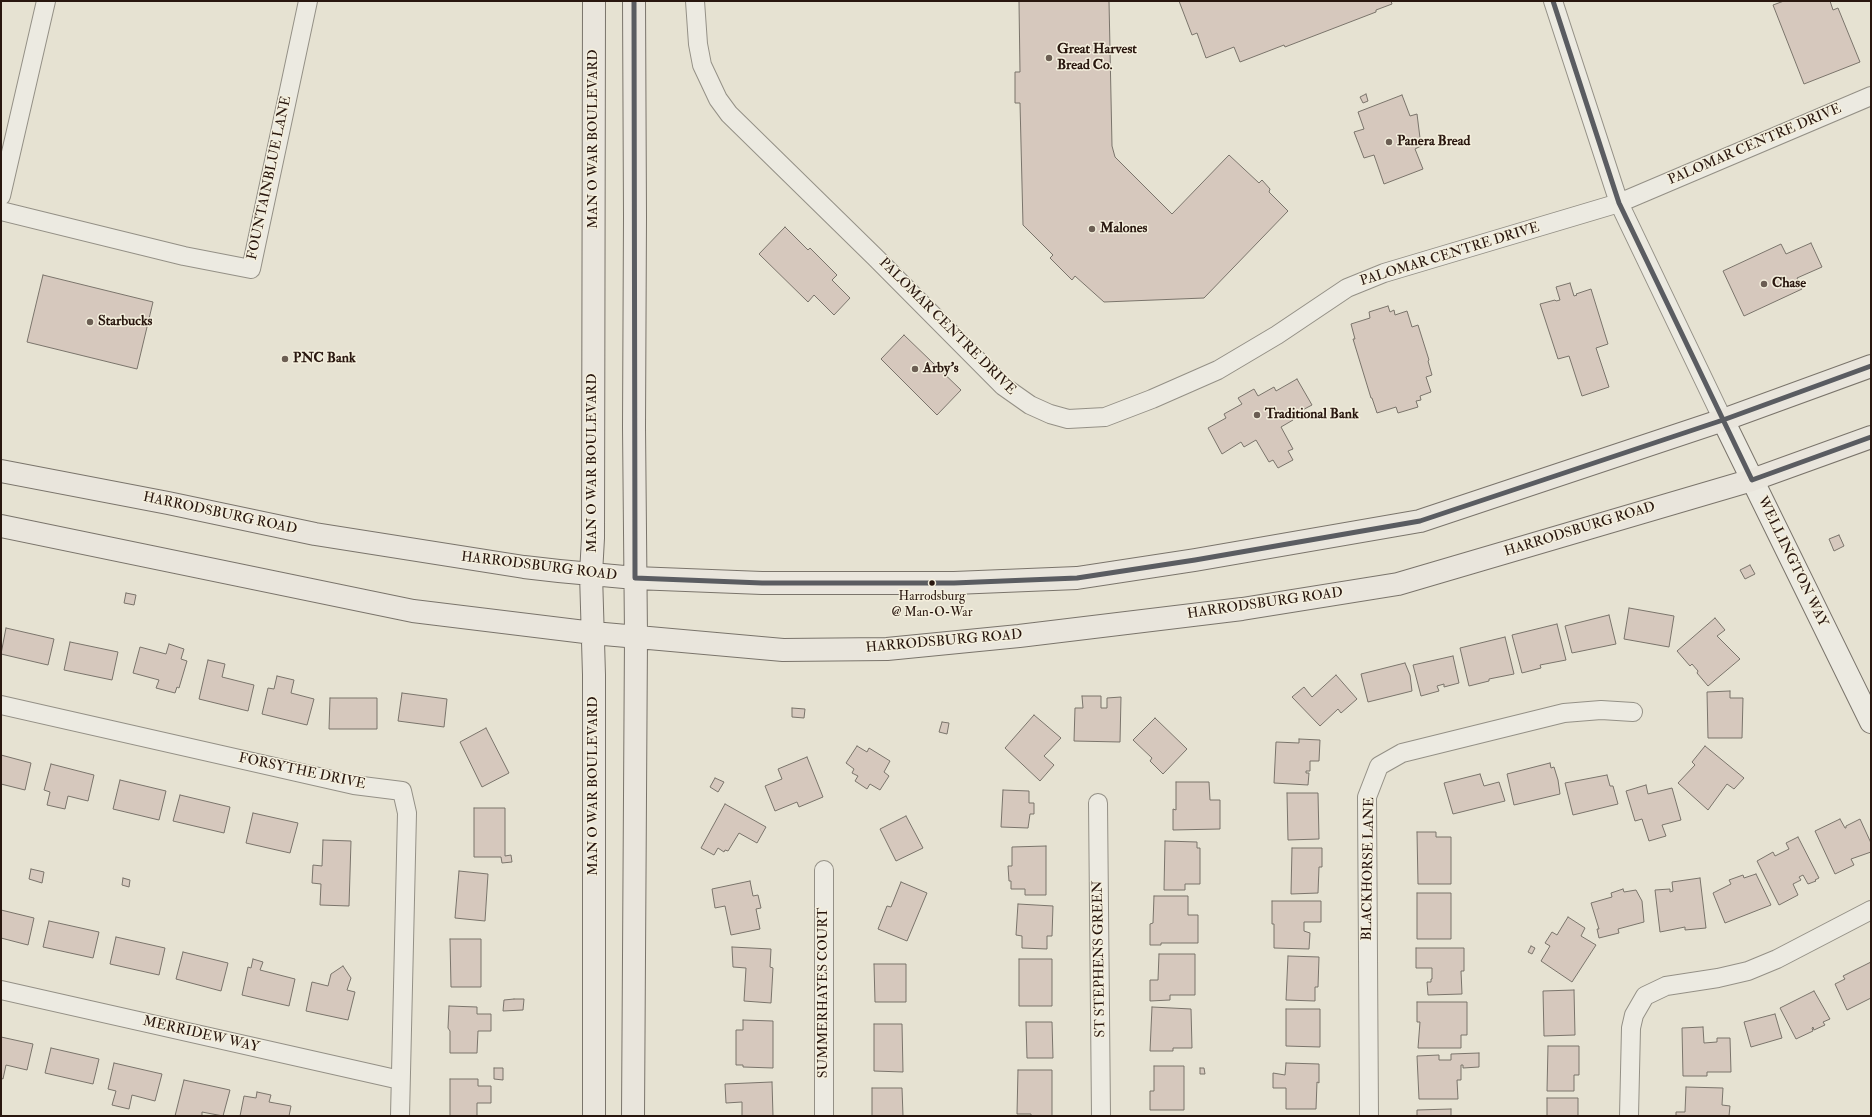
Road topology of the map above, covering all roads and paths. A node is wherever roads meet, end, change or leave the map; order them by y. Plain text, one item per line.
1 (46, 1) edge
2 (308, 1) edge
3 (594, 1) edge
4 (634, 1) edge
5 (695, 1) edge
6 (1553, 1) edge
7 (1871, 96) edge
8 (1, 196) edge
9 (1619, 203) junction
10 (1, 211) edge
11 (1871, 366) edge
12 (1723, 420) junction
13 (1871, 437) edge
14 (1, 471) edge
15 (1752, 480) junction
16 (1, 526) edge
17 (591, 574) junction
18 (635, 578) junction
19 (593, 633) junction
20 (636, 636) junction
21 (1, 705) edge
22 (1633, 712) dead end
23 (1871, 722) edge
24 (1098, 803) dead end
25 (824, 870) dead end
26 (1871, 910) edge
27 (1, 990) edge
28 (400, 1080) junction
29 (400, 1116) edge
30 (594, 1116) edge
31 (633, 1116) edge
32 (824, 1116) edge
33 (1101, 1116) edge
34 (1369, 1116) edge
35 (1629, 1116) edge

1 - 8 street
2 - 10 street, FOUNTAINBLUE LANE
3 - 17 main road, MAN O WAR BOULEVARD
4 - 18 main road
5 - 9 street, PALOMAR CENTRE DRIVE
6 - 9 street, WELLINGTON WAY
7 - 9 street, PALOMAR CENTRE DRIVE
9 - 12 street, WELLINGTON WAY
11 - 12 main road, HARRODSBURG ROAD
12 - 15 street, WELLINGTON WAY
12 - 18 main road, HARRODSBURG ROAD
13 - 15 main road, HARRODSBURG ROAD
14 - 17 main road, HARRODSBURG ROAD
15 - 20 main road, HARRODSBURG ROAD
15 - 23 street, WELLINGTON WAY
16 - 19 main road, HARRODSBURG ROAD
17 - 18 main road, HARRODSBURG ROAD
17 - 19 main road, MAN O WAR BOULEVARD
18 - 20 main road
19 - 20 main road, HARRODSBURG ROAD
19 - 30 main road, MAN O WAR BOULEVARD
20 - 31 main road
21 - 28 street, FORSYTHE DRIVE
22 - 34 street, BLACKHORSE LANE
24 - 33 street, ST STEPHENS GREEN
25 - 32 street, SUMMERHAYES COURT
26 - 35 street
27 - 28 street, MERRIDEW WAY
28 - 29 street, FORSYTHE DRIVE

